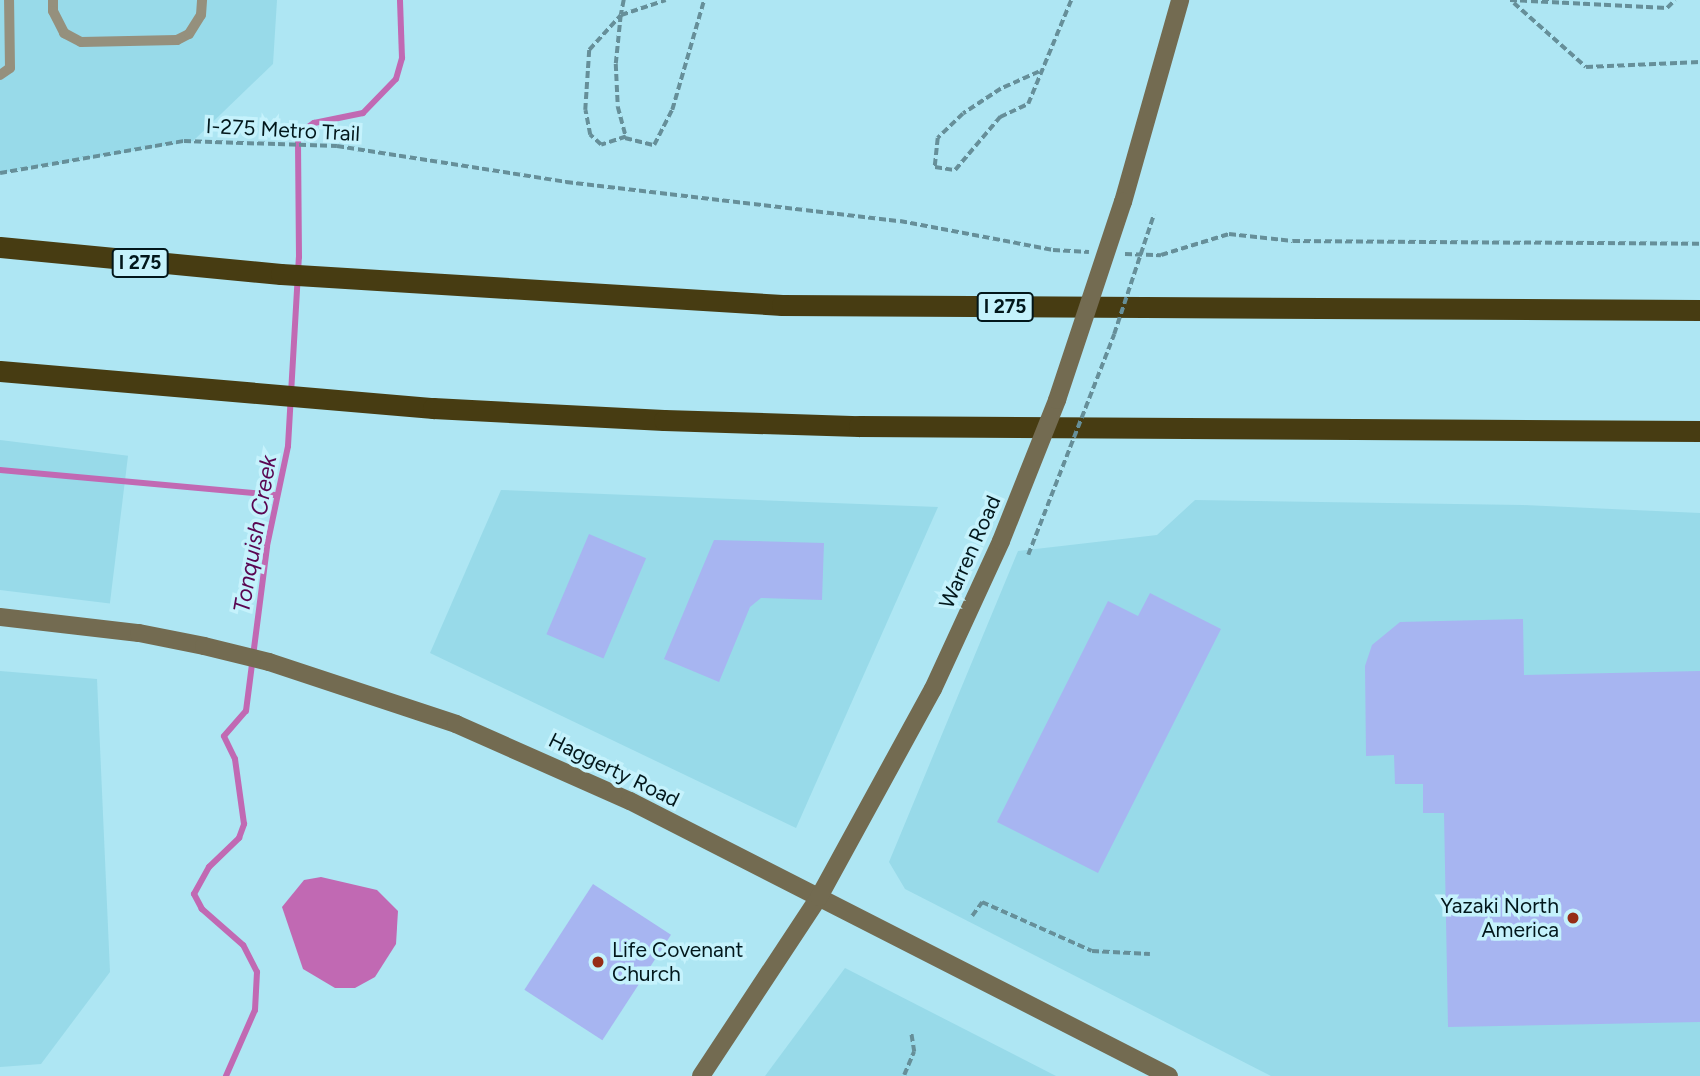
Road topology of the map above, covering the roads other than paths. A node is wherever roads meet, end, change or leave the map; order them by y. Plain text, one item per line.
1 (9, 0) edge
2 (53, 0) edge
3 (202, 0) edge
4 (1180, 0) edge
5 (0, 75) edge
6 (0, 247) edge
7 (1700, 310) edge
8 (0, 371) edge
9 (1700, 432) edge
10 (0, 617) edge
11 (819, 897) junction
12 (701, 1076) edge
13 (1169, 1076) edge

1 - 5 lane
2 - 3 lane
4 - 11 main road, Warren Road, bridge
6 - 7 highway, I 275
8 - 9 highway
10 - 11 main road, Haggerty Road
11 - 12 main road, Warren Road
11 - 13 main road, Haggerty Road

